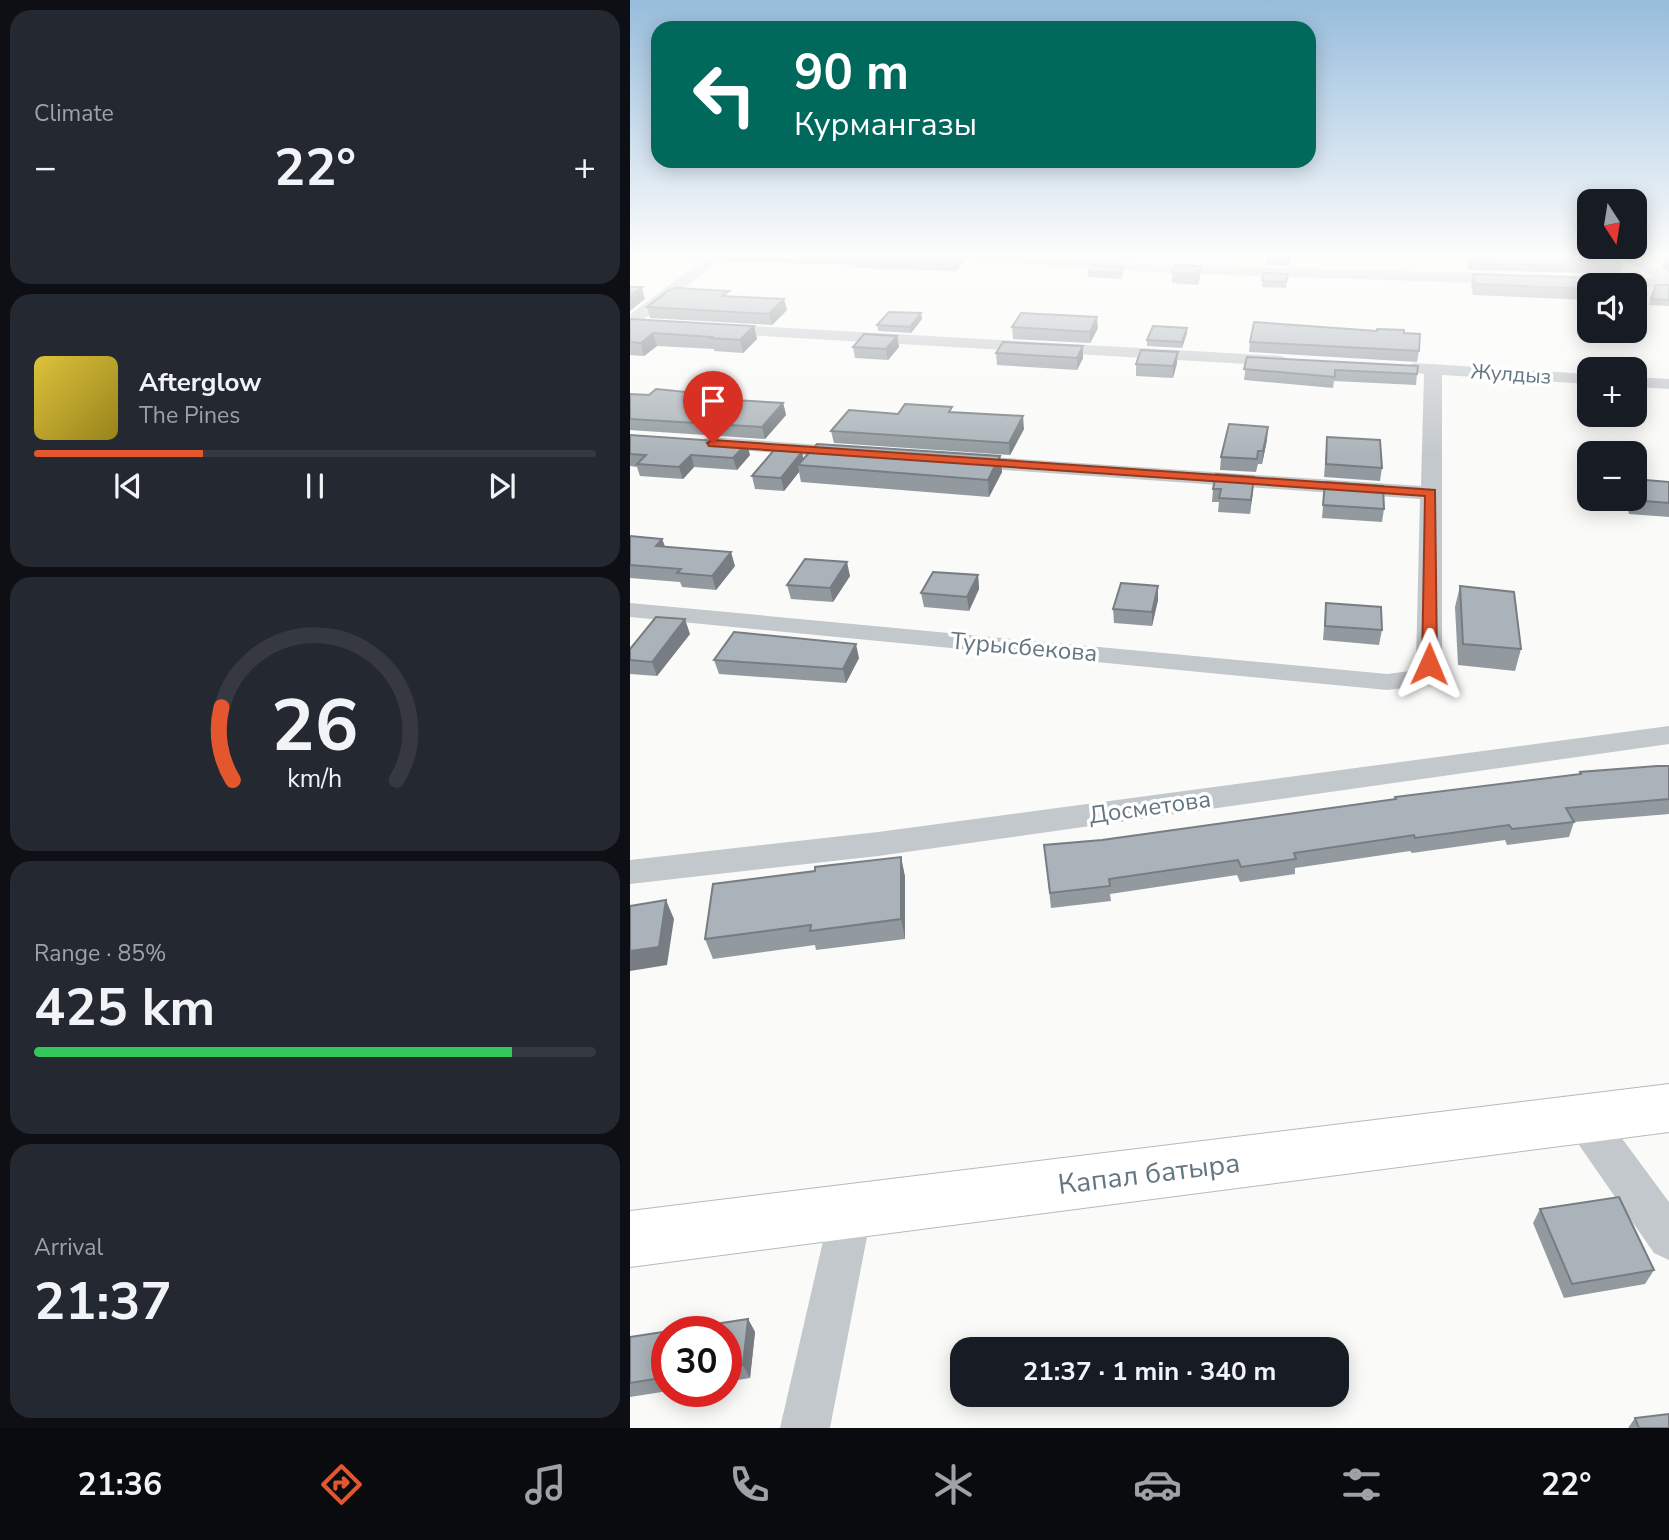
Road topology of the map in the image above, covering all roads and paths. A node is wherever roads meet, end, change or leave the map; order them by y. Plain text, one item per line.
1 (639, 324) edge
2 (658, 325) edge
3 (699, 327) edge
4 (1294, 361) edge
5 (1391, 367) edge
6 (1433, 369) junction
7 (1577, 378) edge
8 (1647, 383) edge
9 (1669, 384) edge
10 (685, 442) edge
11 (865, 454) edge
12 (948, 460) edge
13 (1431, 493) junction
14 (630, 610) edge
15 (1669, 735) edge
16 (630, 873) edge
17 (1669, 1108) edge
18 (1584, 1119) junction
19 (851, 1211) junction
20 (1669, 1238) edge
21 (630, 1240) edge
22 (805, 1428) edge

1 - 2 street
3 - 4 street
5 - 6 street, Жулдыз
6 - 7 street, Жулдыз
6 - 13 street
8 - 9 street
10 - 11 street
12 - 13 street
13 - 14 street, Турысбекова
15 - 16 street, Досметова
17 - 18 main road, Капал батыра
18 - 19 main road, Капал батыра
18 - 20 street
19 - 21 main road, Капал батыра
19 - 22 street

